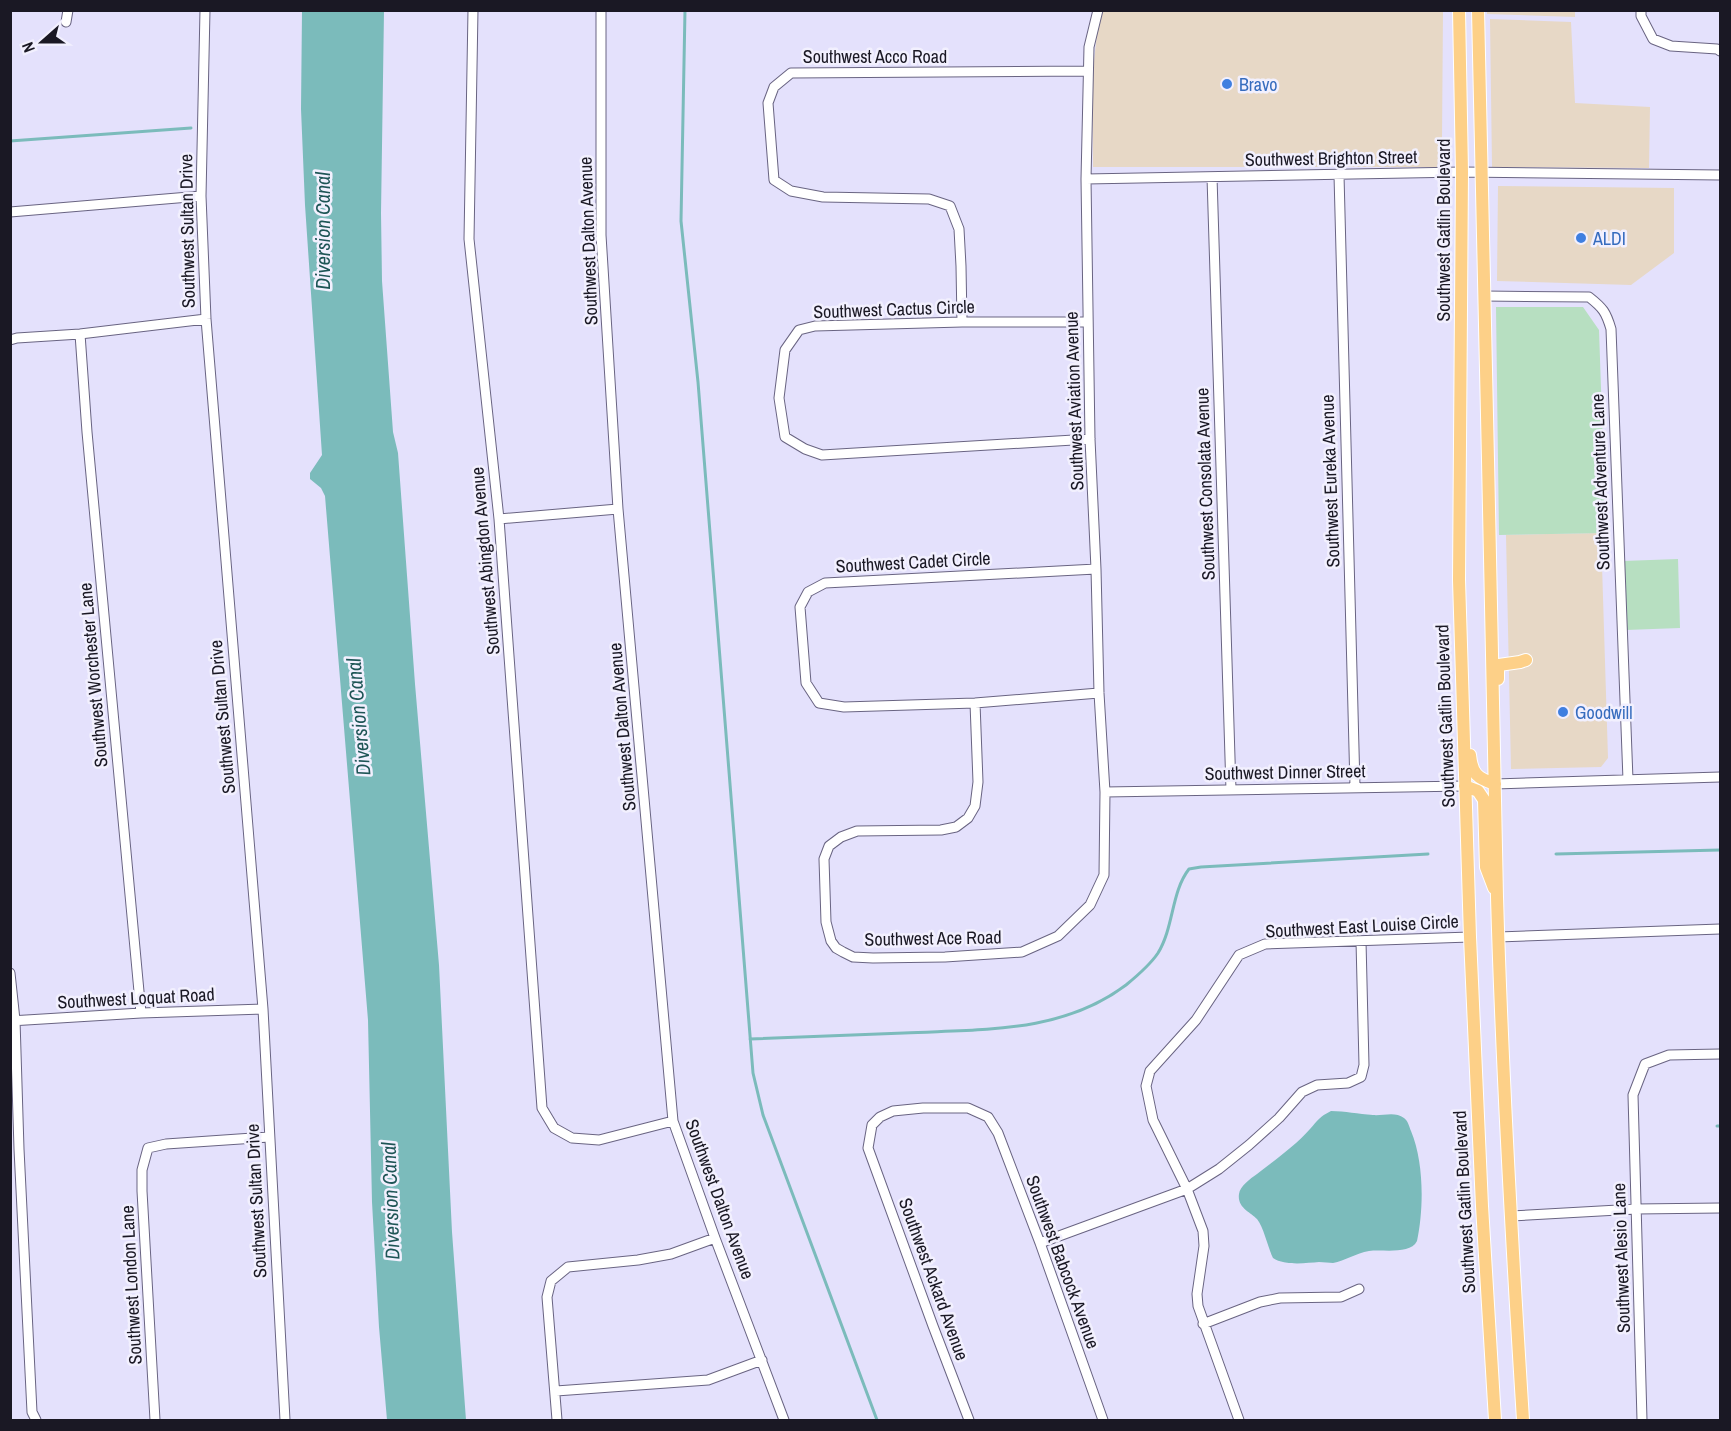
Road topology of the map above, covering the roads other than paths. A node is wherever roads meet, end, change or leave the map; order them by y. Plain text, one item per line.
1 (68, 10) edge
2 (205, 10) edge
3 (473, 10) edge
4 (601, 10) edge
5 (1098, 10) edge
6 (1459, 10) edge
7 (1478, 10) edge
8 (1641, 10) edge
9 (66, 22) dead end
10 (1720, 51) edge
11 (1087, 71) junction
12 (1462, 172) junction
13 (1483, 172) junction
14 (1339, 175) junction
15 (1720, 175) edge
16 (1212, 177) junction
17 (1086, 179) junction
18 (201, 196) junction
19 (10, 212) edge
20 (1484, 296) junction
21 (206, 319) junction
22 (962, 322) junction
23 (1088, 322) junction
24 (80, 334) junction
25 (10, 340) edge
26 (1090, 439) junction
27 (618, 509) junction
28 (499, 519) junction
29 (1096, 569) junction
30 (1492, 647) junction
31 (1462, 683) junction
32 (1099, 693) junction
33 (975, 703) junction
34 (1494, 755) junction
35 (1720, 777) edge
36 (1628, 780) junction
37 (1494, 784) junction
38 (1465, 786) junction
39 (1355, 787) junction
40 (1231, 790) junction
41 (1105, 792) junction
42 (1497, 897) junction
43 (1720, 929) edge
44 (1470, 937) junction
45 (1498, 937) junction
46 (1361, 941) junction
47 (10, 973) edge
48 (263, 1009) junction
49 (141, 1013) junction
50 (13, 1021) edge
51 (1720, 1054) edge
52 (988, 1117) joint
53 (673, 1121) junction
54 (269, 1137) junction
55 (15, 1149) edge
56 (1187, 1189) junction
57 (1720, 1208) edge
58 (1636, 1209) junction
59 (1510, 1216) junction
60 (715, 1238) junction
61 (1040, 1243) junction
62 (1359, 1289) dead end
63 (1203, 1324) junction
64 (762, 1360) junction
65 (556, 1391) junction
66 (36, 1420) edge
67 (154, 1420) edge
68 (285, 1420) edge
69 (557, 1420) edge
70 (784, 1420) edge
71 (969, 1420) edge
72 (1103, 1420) edge
73 (1239, 1420) edge
74 (1495, 1420) edge
75 (1523, 1420) edge
76 (1642, 1420) edge

1 - 9 street
2 - 18 street, Southwest Sultan Drive
3 - 28 street, Southwest Abingdon Avenue
4 - 27 street, Southwest Dalton Avenue
5 - 11 street, Southwest Aviation Avenue
6 - 12 main road, Southwest Gatlin Boulevard
7 - 13 main road
8 - 10 street
11 - 17 street, Southwest Aviation Avenue
11 - 22 street, Southwest Acco Road
12 - 13 street, Southwest Brighton Street
12 - 14 street, Southwest Brighton Street
12 - 31 main road, Southwest Gatlin Boulevard
13 - 15 street, Southwest Brighton Street
13 - 20 main road
14 - 16 street, Southwest Brighton Street
14 - 39 street, Southwest Eureka Avenue
16 - 17 street, Southwest Brighton Street
16 - 40 street, Southwest Consolata Avenue
17 - 23 street, Southwest Aviation Avenue
18 - 19 street
18 - 21 street, Southwest Sultan Drive
20 - 30 main road
20 - 36 street, Southwest Adventure Lane
21 - 24 street
21 - 48 street, Southwest Sultan Drive
22 - 23 street, Southwest Cactus Circle
22 - 26 street, Southwest Cactus Circle
23 - 26 street, Southwest Aviation Avenue
24 - 25 street
24 - 49 street, Southwest Worchester Lane
26 - 29 street, Southwest Aviation Avenue
27 - 28 street
27 - 53 street, Southwest Dalton Avenue
28 - 53 street, Southwest Abingdon Avenue
29 - 32 street, Southwest Aviation Avenue
29 - 33 street, Southwest Cadet Circle
30 - 34 main road
30 - 34 main road
31 - 37 main road
31 - 38 main road, Southwest Gatlin Boulevard
32 - 33 street, Southwest Cadet Circle
32 - 41 street, Southwest Aviation Avenue
33 - 41 street, Southwest Ace Road
34 - 37 main road
35 - 36 street
36 - 37 street
37 - 42 main road
38 - 39 street, Southwest Dinner Street
38 - 42 main road
38 - 44 main road, Southwest Gatlin Boulevard
39 - 40 street, Southwest Dinner Street
40 - 41 street, Southwest Dinner Street
42 - 45 main road
43 - 45 street
44 - 46 street, Southwest East Louise Circle
44 - 74 main road, Southwest Gatlin Boulevard
45 - 59 main road
46 - 56 street
46 - 56 street, Southwest East Louise Circle
47 - 50 street
48 - 49 street, Southwest Loquat Road
48 - 54 street, Southwest Sultan Drive
49 - 50 street, Southwest Loquat Road
50 - 55 street
51 - 58 street, Southwest Alesio Lane
52 - 61 street, Southwest Babcock Avenue
52 - 71 street, Southwest Ackard Avenue
53 - 60 street, Southwest Dalton Avenue
54 - 67 street, Southwest London Lane
54 - 68 street, Southwest Sultan Drive
55 - 66 street
56 - 61 street
56 - 63 street
57 - 58 street
58 - 59 street
58 - 76 street, Southwest Alesio Lane
59 - 75 main road
60 - 64 street, Southwest Dalton Avenue
60 - 65 street
61 - 72 street, Southwest Babcock Avenue
62 - 63 street
63 - 73 street
64 - 65 street
64 - 70 street, Southwest Dalton Avenue
65 - 69 street

